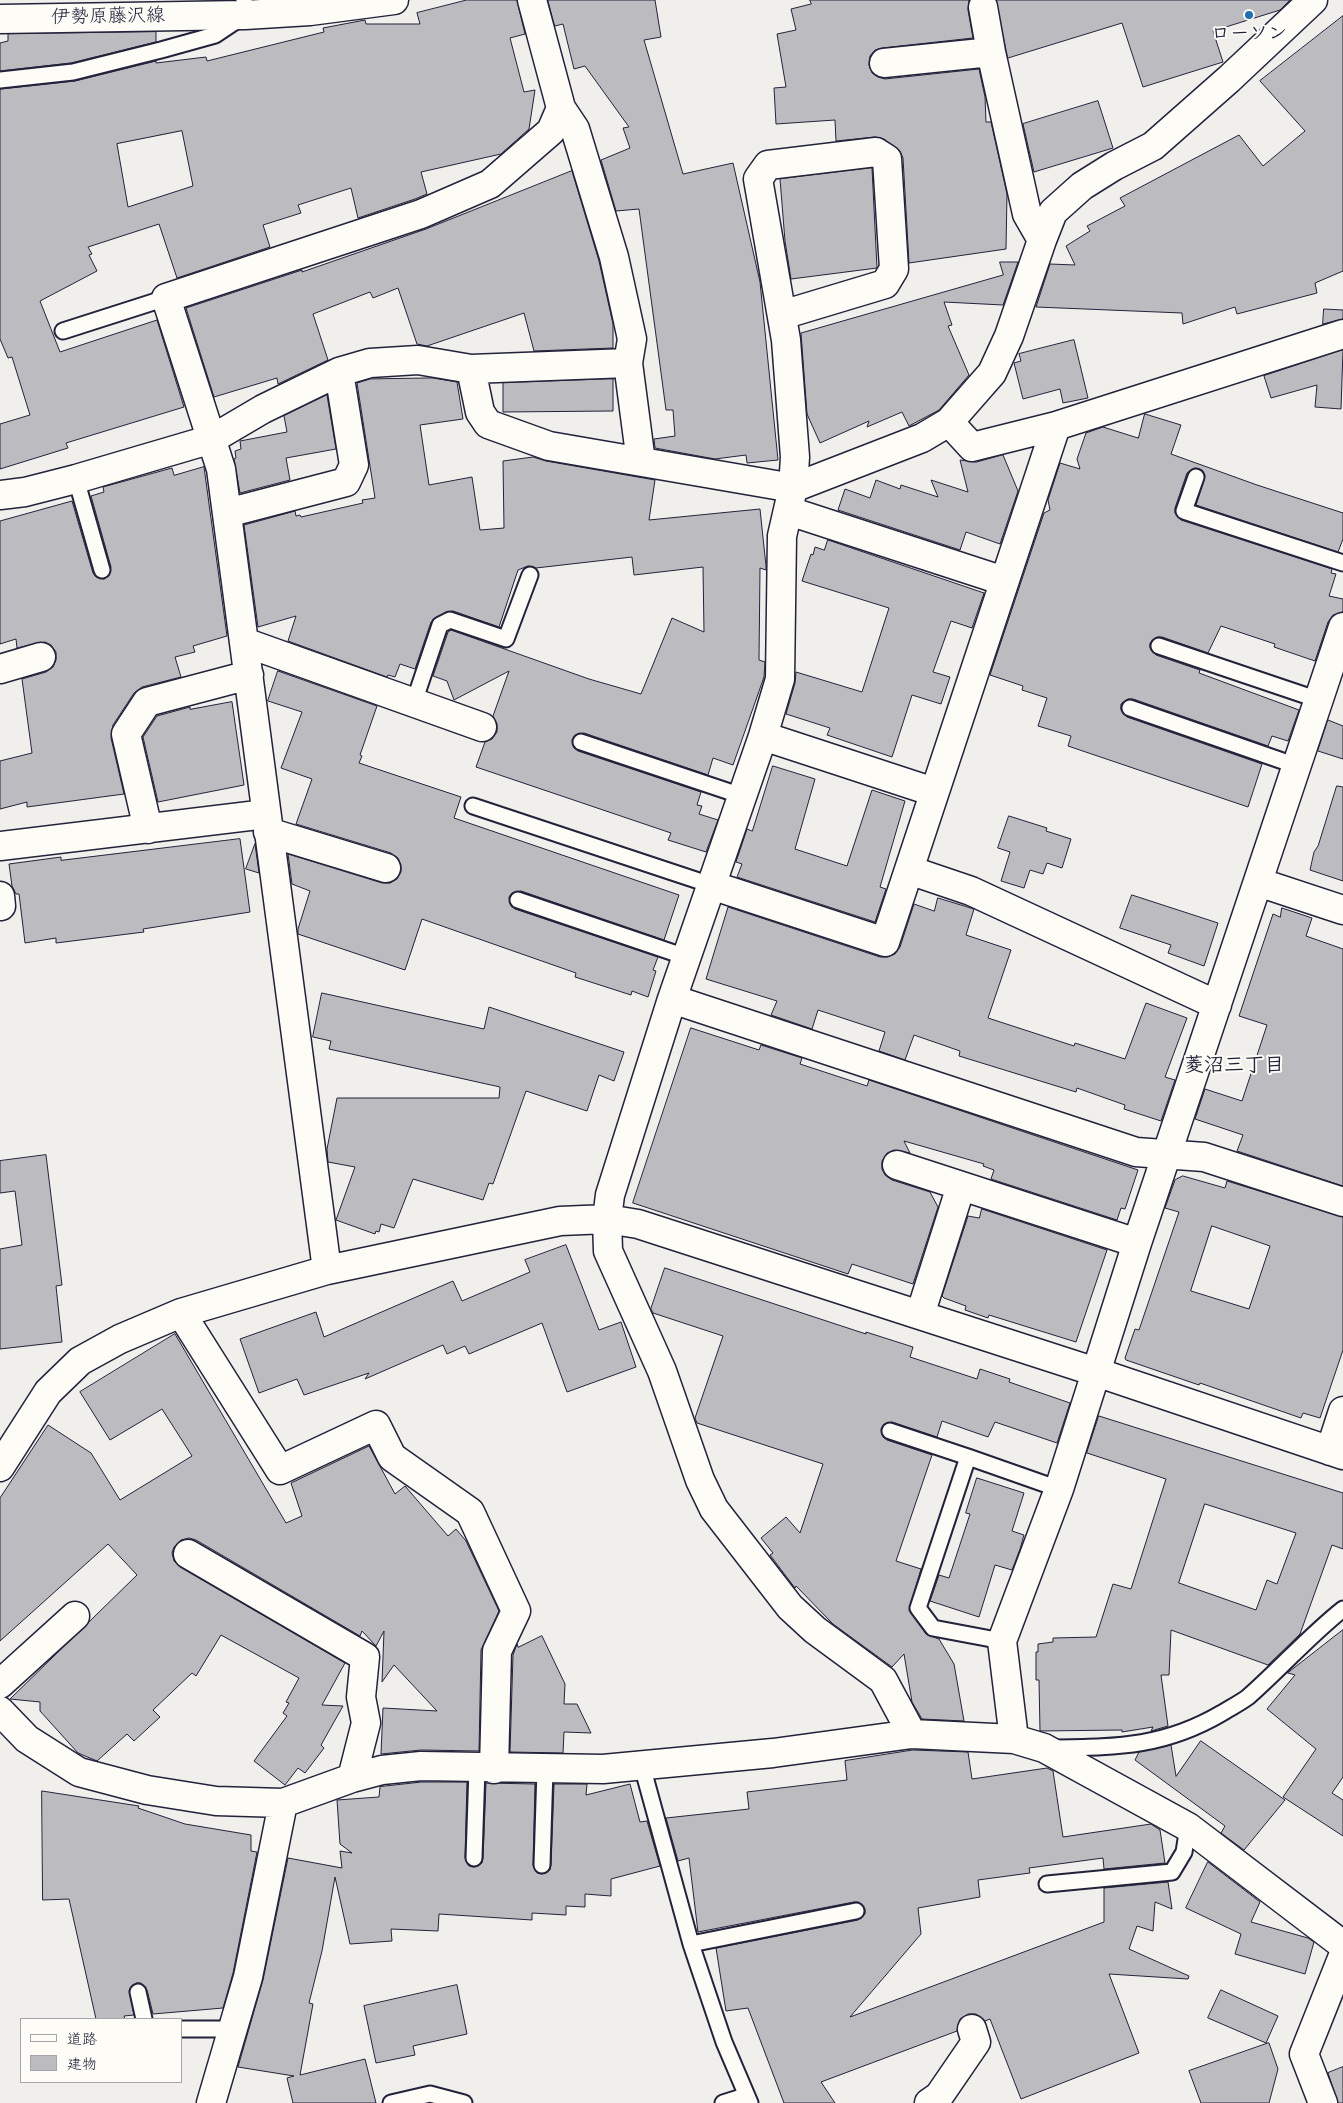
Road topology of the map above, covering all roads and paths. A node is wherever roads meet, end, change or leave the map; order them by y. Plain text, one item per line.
1 (394, 0) edge
2 (532, 0) edge
3 (1312, 0) edge
4 (244, 7) edge
5 (984, 7) dead end
6 (120, 8) edge
7 (0, 19) edge
8 (991, 52) junction
9 (884, 63) dead end
10 (0, 80) edge
11 (561, 108) junction
12 (1042, 240) junction
13 (166, 298) junction
14 (782, 315) junction
15 (63, 330) dead end
16 (1343, 334) edge
17 (628, 363) junction
18 (471, 368) junction
19 (339, 372) junction
20 (949, 422) junction
21 (1056, 426) junction
22 (212, 439) junction
23 (642, 462) junction
24 (1196, 477) dead end
25 (76, 479) junction
26 (0, 495) edge
27 (791, 500) junction
28 (227, 513) junction
29 (1343, 563) edge
30 (102, 570) dead end
31 (530, 575) dead end
32 (1004, 581) junction
33 (1343, 627) edge
34 (244, 642) junction
35 (1159, 646) dead end
36 (41, 657) dead end
37 (0, 668) edge
38 (249, 676) junction
39 (1319, 700) junction
40 (414, 702) junction
41 (1130, 708) dead end
42 (482, 727) dead end
43 (763, 736) junction
44 (581, 742) dead end
45 (1297, 766) junction
46 (934, 792) junction
47 (742, 796) junction
48 (473, 806) dead end
49 (267, 823) junction
50 (148, 829) junction
51 (0, 846) edge
52 (386, 868) dead end
53 (908, 870) junction
54 (1258, 882) junction
55 (711, 884) junction
56 (518, 900) dead end
57 (1343, 910) edge
58 (686, 957) junction
59 (672, 999) junction
60 (1217, 1004) junction
61 (1167, 1154) junction
62 (897, 1165) dead end
63 (961, 1186) junction
64 (1343, 1202) edge
65 (607, 1219) junction
66 (1136, 1242) junction
67 (327, 1270) junction
68 (181, 1314) junction
69 (920, 1315) junction
70 (1096, 1372) junction
71 (1343, 1411) edge
72 (890, 1431) dead end
73 (1337, 1453) edge
74 (968, 1457) junction
75 (0, 1466) edge
76 (1060, 1489) junction
77 (188, 1554) dead end
78 (1343, 1609) edge
79 (75, 1616) dead end
80 (1002, 1641) junction
81 (0, 1684) edge
82 (0, 1711) edge
83 (912, 1734) junction
84 (1014, 1739) junction
85 (1044, 1748) junction
86 (642, 1766) junction
87 (485, 1768) junction
88 (545, 1769) junction
89 (352, 1778) junction
90 (283, 1803) junction
91 (1188, 1827) junction
92 (474, 1858) dead end
93 (542, 1865) dead end
94 (1046, 1884) dead end
95 (856, 1911) dead end
96 (690, 1944) junction
97 (1343, 1945) edge
98 (1343, 1956) edge
99 (138, 1992) dead end
100 (144, 2018) edge
101 (182, 2029) edge
102 (233, 2029) junction
103 (972, 2029) dead end
104 (748, 2099) edge
105 (211, 2103) edge
106 (391, 2103) edge
107 (464, 2103) edge
108 (723, 2103) edge
109 (929, 2103) edge
110 (1322, 2103) edge

1 - 4 street, 伊勢原藤沢線
2 - 11 street
3 - 12 street
4 - 6 street, 伊勢原藤沢線
4 - 10 lane
5 - 8 street
6 - 7 street, 伊勢原藤沢線
8 - 9 street
8 - 12 street
11 - 13 street
11 - 17 street
12 - 20 street
13 - 15 lane
13 - 22 street
14 - 14 street
14 - 27 street
16 - 21 street
17 - 18 street
17 - 23 street
18 - 19 street
18 - 23 street
19 - 22 street
19 - 28 street
20 - 21 street
20 - 27 street
21 - 32 street
22 - 25 street
22 - 28 street
23 - 27 street
24 - 29 lane
25 - 26 street
25 - 30 lane
27 - 32 street
27 - 43 street
28 - 34 street
31 - 40 lane
32 - 46 street
33 - 39 street
34 - 38 street
34 - 40 street
35 - 39 lane
36 - 37 street
38 - 49 street
38 - 50 street
39 - 45 street
40 - 42 street
41 - 45 lane
43 - 46 street
43 - 47 street
44 - 47 lane
45 - 54 street
46 - 53 street
47 - 55 street
48 - 55 lane
49 - 50 street
49 - 52 street
49 - 67 street
50 - 51 street
53 - 55 street
53 - 60 street
54 - 57 street
54 - 60 street
55 - 58 street
56 - 58 lane
58 - 59 street
59 - 61 street
59 - 65 street
60 - 61 street
61 - 64 street
61 - 66 street
62 - 63 street
63 - 66 street
63 - 69 street
65 - 67 street
65 - 69 street
65 - 83 street
66 - 70 street
67 - 68 street
68 - 75 street
68 - 87 street
69 - 70 street
70 - 73 street
70 - 76 street
71 - 73 street
72 - 74 lane
74 - 76 lane
74 - 80 lane
76 - 80 street
77 - 89 street
78 - 85 lane
79 - 81 street
80 - 84 street
82 - 90 street
83 - 84 street
83 - 86 street
84 - 85 street
85 - 91 street
86 - 88 street
86 - 96 lane
87 - 88 street
87 - 89 street
87 - 92 lane
88 - 93 lane
89 - 90 street
90 - 102 street
91 - 94 lane
91 - 97 street
95 - 96 lane
96 - 104 lane
98 - 110 street
99 - 100 lane
101 - 102 lane
102 - 105 street
103 - 109 street
104 - 108 lane
106 - 107 lane

